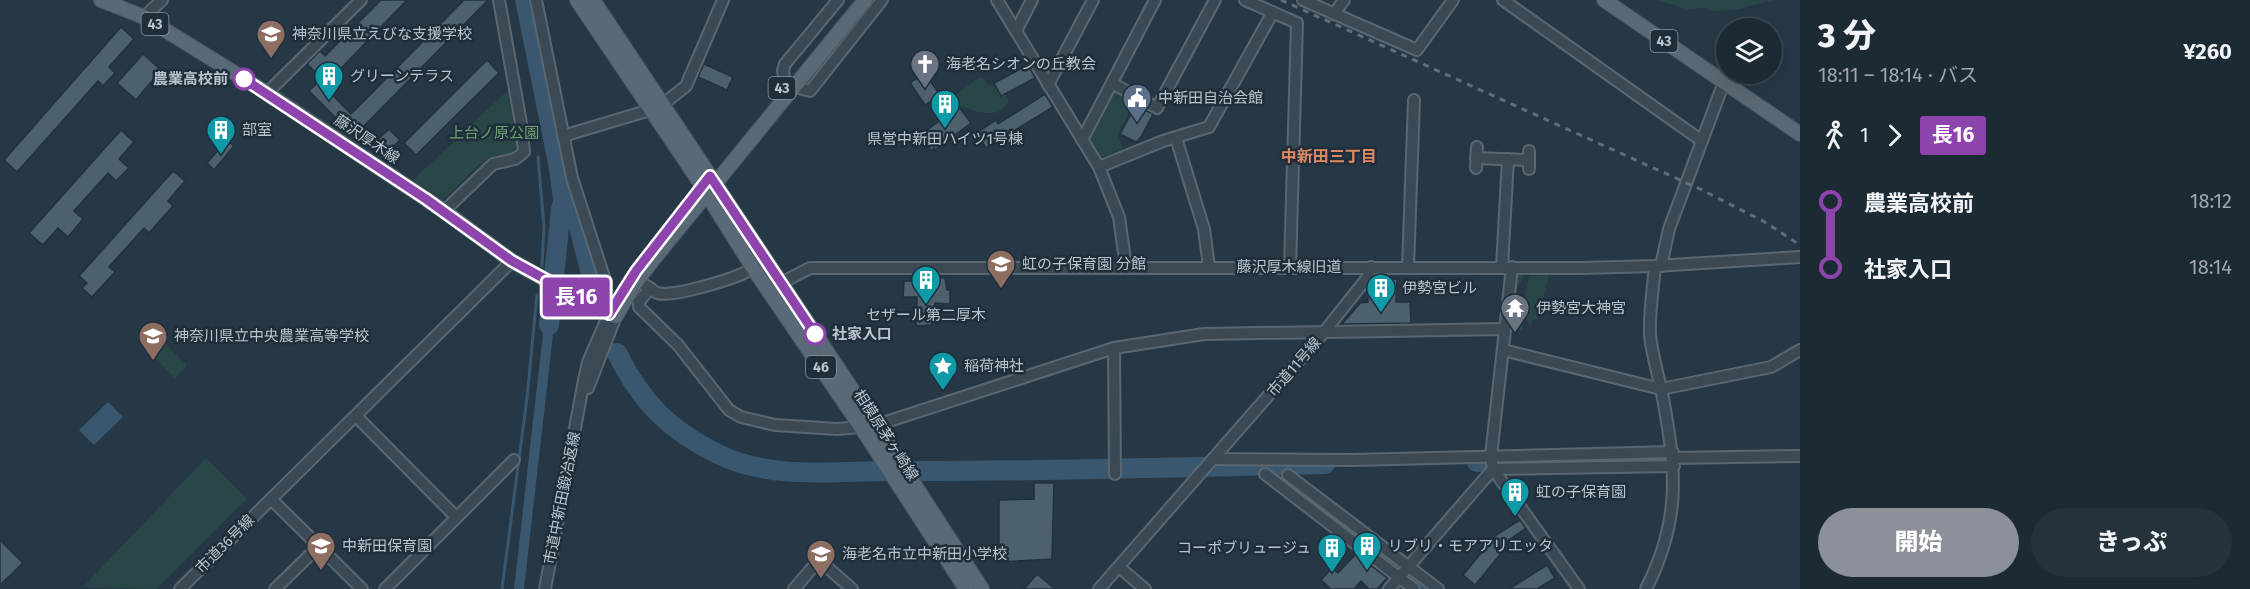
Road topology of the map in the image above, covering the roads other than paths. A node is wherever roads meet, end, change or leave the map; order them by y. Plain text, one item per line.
1 (101, 0) edge
2 (162, 0) edge
3 (361, 0) edge
4 (499, 0) edge
5 (536, 0) edge
6 (577, 0) edge
7 (723, 0) edge
8 (838, 0) edge
9 (855, 0) edge
10 (865, 0) edge
11 (882, 0) edge
12 (997, 0) edge
13 (1032, 0) edge
14 (1093, 0) edge
15 (1155, 0) edge
16 (1215, 0) edge
17 (1245, 0) edge
18 (1303, 0) edge
19 (1344, 0) edge
20 (1452, 0) edge
21 (1503, 0) edge
22 (1604, 0) edge
23 (600, 3) edge
24 (1273, 12) junction
25 (1334, 14) junction
26 (144, 17) junction
27 (1016, 31) junction
28 (1716, 77) edge
29 (1112, 83) junction
30 (1048, 84) junction
31 (1723, 84) edge
32 (1727, 84) edge
33 (790, 85) junction
34 (267, 93) junction
35 (1414, 100) dead end
36 (656, 107) junction
37 (1800, 134) edge
38 (563, 136) junction
39 (1176, 138) junction
40 (1082, 140) junction
41 (1702, 141) junction
42 (1476, 158) dead end
43 (1508, 159) junction
44 (1529, 160) dead end
45 (1099, 167) junction
46 (708, 185) junction
47 (444, 211) junction
48 (1800, 256) edge
49 (512, 261) junction
50 (1658, 266) junction
51 (1126, 267) junction
52 (1209, 267) junction
53 (1290, 267) junction
54 (1371, 267) junction
55 (1408, 267) junction
56 (1507, 267) junction
57 (753, 268) junction
58 (638, 279) junction
59 (605, 280) dead end
60 (781, 283) junction
61 (650, 288) junction
62 (613, 315) junction
63 (1505, 329) junction
64 (1324, 332) junction
65 (1114, 348) junction
66 (1503, 350) junction
67 (1800, 350) edge
68 (1661, 389) junction
69 (356, 416) junction
70 (868, 426) junction
71 (1800, 456) edge
72 (1674, 459) junction
73 (514, 460) dead end
74 (1212, 460) junction
75 (1492, 463) junction
76 (1115, 470) dead end
77 (1265, 474) dead end
78 (1288, 476) dead end
79 (271, 500) junction
80 (456, 517) junction
81 (319, 546) junction
82 (1119, 567) junction
83 (1404, 572) junction
84 (180, 589) edge
85 (275, 589) edge
86 (362, 589) edge
87 (385, 589) edge
88 (545, 589) edge
89 (794, 589) edge
90 (852, 589) edge
91 (966, 589) edge
92 (982, 589) edge
93 (1099, 589) edge
94 (1144, 589) edge
95 (1389, 589) edge
96 (1414, 589) edge
97 (1438, 589) edge
98 (1579, 589) edge
99 (1646, 589) edge

1 - 26 main road, 藤沢厚木線 / 43
2 - 26 street
3 - 34 street
4 - 47 street
5 - 38 street
6 - 36 main road, 相模原茅ヶ崎線 / 46
7 - 36 street
8 - 33 street
9 - 33 main road, 43
10 - 33 main road, 43
11 - 33 street
12 - 27 street
13 - 27 street
14 - 30 street
15 - 29 street
16 - 29 street
17 - 24 street
18 - 25 street
19 - 25 street
20 - 25 street
21 - 41 street
22 - 28 main road, 43
23 - 36 main road, 相模原茅ヶ崎線 / 46
24 - 39 street
24 - 53 street
26 - 34 main road, 藤沢厚木線 / 43
27 - 30 street
29 - 40 street
30 - 40 street
31 - 41 street
32 - 37 main road, 43
33 - 46 main road, 43
34 - 47 main road, 藤沢厚木線 / 43
35 - 55 street
36 - 38 street
36 - 46 main road, 相模原茅ヶ崎線 / 46
38 - 59 street
39 - 45 street
39 - 52 street
40 - 45 street
41 - 50 street
42 - 43 street
43 - 44 street
43 - 56 street
45 - 51 street
46 - 57 main road, 相模原茅ヶ崎線 / 46
46 - 58 main road, 43
46 - 60 main road, 相模原茅ヶ崎線 / 46
46 - 62 main road, 43
47 - 49 main road, 藤沢厚木線 / 43
48 - 50 street, 藤沢厚木線旧道
49 - 62 main road, 藤沢厚木線 / 43
49 - 69 street, 市道36号線
50 - 56 street, 藤沢厚木線旧道
50 - 68 street
51 - 52 street, 藤沢厚木線旧道
51 - 60 street, 藤沢厚木線旧道
52 - 53 street, 藤沢厚木線旧道
53 - 54 street, 藤沢厚木線旧道
54 - 55 street, 藤沢厚木線旧道
54 - 64 street, 市道11号線
55 - 56 street, 藤沢厚木線旧道
56 - 63 street
57 - 61 street
57 - 70 main road, 相模原茅ヶ崎線 / 46
58 - 61 street
58 - 62 main road, 43
60 - 70 main road, 相模原茅ヶ崎線 / 46
61 - 70 street
62 - 88 street, 市道中新田鍛冶返線
63 - 64 street
63 - 66 street
64 - 65 street
64 - 74 street, 市道11号線
65 - 70 street
65 - 76 street
66 - 68 street
66 - 75 street
67 - 68 street
68 - 72 street
69 - 79 street, 市道36号線
69 - 80 street
70 - 91 main road, 相模原茅ヶ崎線 / 46
70 - 92 main road, 相模原茅ヶ崎線 / 46
71 - 72 street
72 - 75 street
72 - 99 street
73 - 80 street
74 - 75 street
74 - 82 street, 市道11号線
75 - 83 street
75 - 98 street
77 - 83 street
78 - 83 street
79 - 81 street
79 - 84 street, 市道36号線
80 - 87 street
81 - 85 street
81 - 86 street
82 - 93 street
82 - 94 street
83 - 95 street
83 - 96 street
83 - 97 street
89 - 90 street

